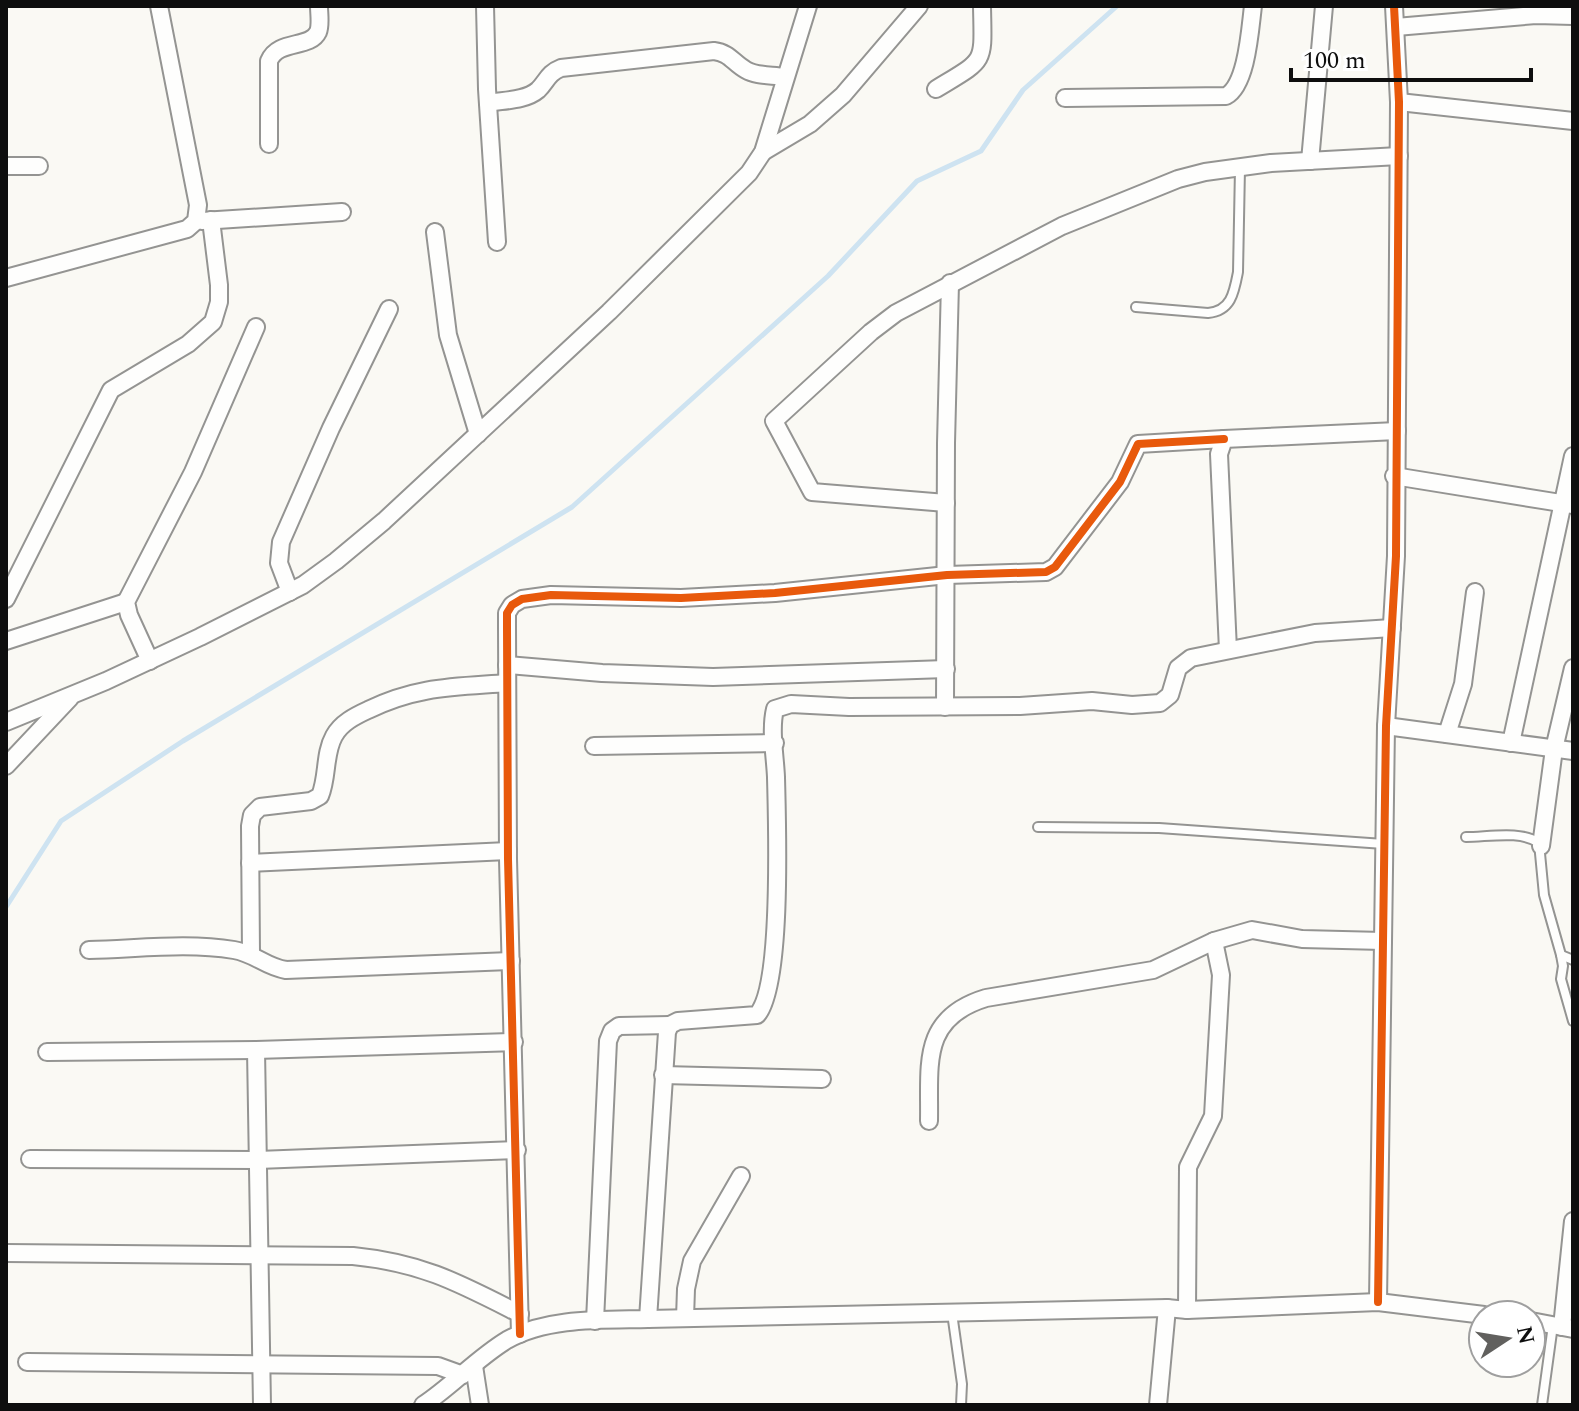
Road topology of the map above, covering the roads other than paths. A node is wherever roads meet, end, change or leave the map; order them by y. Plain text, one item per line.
1 (159, 6) edge
2 (319, 6) edge
3 (485, 6) edge
4 (808, 6) edge
5 (919, 6) edge
6 (982, 6) edge
7 (1253, 6) edge
8 (1324, 6) edge
9 (1394, 6) edge
10 (1573, 16) edge
11 (1396, 27) junction
12 (784, 77) junction
13 (936, 89) dead end
14 (1065, 98) dead end
15 (1399, 102) junction
16 (488, 103) junction
17 (1573, 121) edge
18 (269, 144) dead end
19 (763, 152) junction
20 (1399, 156) junction
21 (1310, 161) junction
22 (6, 166) edge
23 (39, 166) dead end
24 (1240, 168) junction
25 (342, 212) dead end
26 (204, 220) junction
27 (435, 232) dead end
28 (497, 242) dead end
29 (6, 278) edge
30 (950, 283) junction
31 (1136, 307) dead end
32 (389, 309) dead end
33 (256, 327) dead end
34 (1397, 431) junction
35 (478, 434) junction
36 (1224, 439) junction
37 (1572, 464) edge
38 (1394, 476) junction
39 (946, 503) junction
40 (1569, 504) edge
41 (947, 575) junction
42 (290, 592) junction
43 (1475, 592) dead end
44 (6, 599) edge
45 (126, 602) junction
46 (1392, 628) junction
47 (6, 641) edge
48 (1228, 650) junction
49 (150, 661) junction
50 (507, 665) junction
51 (1573, 668) edge
52 (946, 669) junction
53 (507, 683) junction
54 (74, 694) junction
55 (945, 707) junction
56 (6, 722) edge
57 (1386, 726) junction
58 (1447, 734) junction
59 (775, 743) junction
60 (1511, 743) junction
61 (594, 746) dead end
62 (1554, 749) junction
63 (1573, 751) edge
64 (6, 766) edge
65 (1038, 827) dead end
66 (1466, 837) dead end
67 (1384, 844) junction
68 (1541, 846) junction
69 (508, 851) junction
70 (250, 863) junction
71 (1214, 941) junction
72 (1383, 941) junction
73 (89, 950) dead end
74 (251, 954) junction
75 (1561, 955) junction
76 (1573, 960) edge
77 (511, 961) junction
78 (1573, 1021) edge
79 (670, 1025) junction
80 (514, 1042) junction
81 (256, 1050) junction
82 (47, 1052) dead end
83 (663, 1075) junction
84 (822, 1079) dead end
85 (929, 1121) dead end
86 (517, 1150) junction
87 (30, 1159) dead end
88 (258, 1160) junction
89 (741, 1176) dead end
90 (1573, 1221) edge
91 (6, 1253) edge
92 (259, 1256) junction
93 (1378, 1302) junction
94 (1167, 1308) junction
95 (1187, 1310) junction
96 (952, 1313) junction
97 (1467, 1313) edge
98 (520, 1314) junction
99 (685, 1318) junction
100 (648, 1319) junction
101 (595, 1321) junction
102 (1563, 1327) edge
103 (520, 1334) junction
104 (27, 1362) dead end
105 (261, 1363) junction
106 (469, 1370) junction
107 (262, 1405) edge
108 (423, 1405) edge
109 (480, 1405) edge
110 (961, 1405) edge
111 (1158, 1405) edge
112 (1542, 1405) edge

1 - 26 street
2 - 18 street
3 - 16 street
4 - 12 street
5 - 19 street
6 - 13 street
7 - 14 street
8 - 21 street
9 - 11 street
10 - 11 street
11 - 15 street
12 - 16 street
12 - 19 street
15 - 17 street
15 - 20 street
16 - 28 street
19 - 35 street
20 - 21 street
20 - 34 street
21 - 24 street
22 - 23 street
24 - 30 street
24 - 31 lane
25 - 26 street
26 - 29 street
26 - 44 street
27 - 35 street
30 - 39 street
30 - 39 street
32 - 42 street
33 - 45 street
34 - 36 street
34 - 38 street
35 - 42 street
36 - 41 street
36 - 48 street
37 - 40 street
38 - 40 street
38 - 46 street
39 - 41 street
40 - 60 street
41 - 50 street
41 - 52 street
42 - 49 street
43 - 58 street
45 - 47 street
45 - 49 street
46 - 48 street
46 - 57 street
48 - 55 street
49 - 54 street
50 - 52 street
50 - 53 street
51 - 62 street
52 - 55 street
53 - 69 street
53 - 70 street
54 - 56 street
54 - 64 street
55 - 59 street
57 - 58 street
57 - 67 street
58 - 60 street
59 - 61 street
59 - 79 street
60 - 62 street
62 - 63 street
62 - 68 street
65 - 67 lane
66 - 68 lane
67 - 72 street
68 - 75 lane
69 - 70 street
69 - 77 street
70 - 74 street
71 - 72 street
71 - 85 street
71 - 95 street
72 - 93 street
73 - 74 street
74 - 77 street
75 - 76 lane
75 - 78 lane
77 - 80 street
79 - 83 street
79 - 101 street
80 - 81 street
80 - 86 street
81 - 82 street
81 - 88 street
83 - 84 street
83 - 100 street
86 - 88 street
86 - 98 street
87 - 88 street
88 - 92 street
89 - 99 street
90 - 102 street
91 - 92 street
92 - 98 street
92 - 105 street
93 - 95 street
93 - 97 street
94 - 95 street
94 - 96 street
94 - 111 street
96 - 99 street
96 - 110 lane
98 - 103 street
99 - 100 street
100 - 101 street
101 - 103 street
102 - 112 lane
103 - 106 street
104 - 105 street
105 - 106 street
105 - 107 street
106 - 108 street
106 - 109 street

